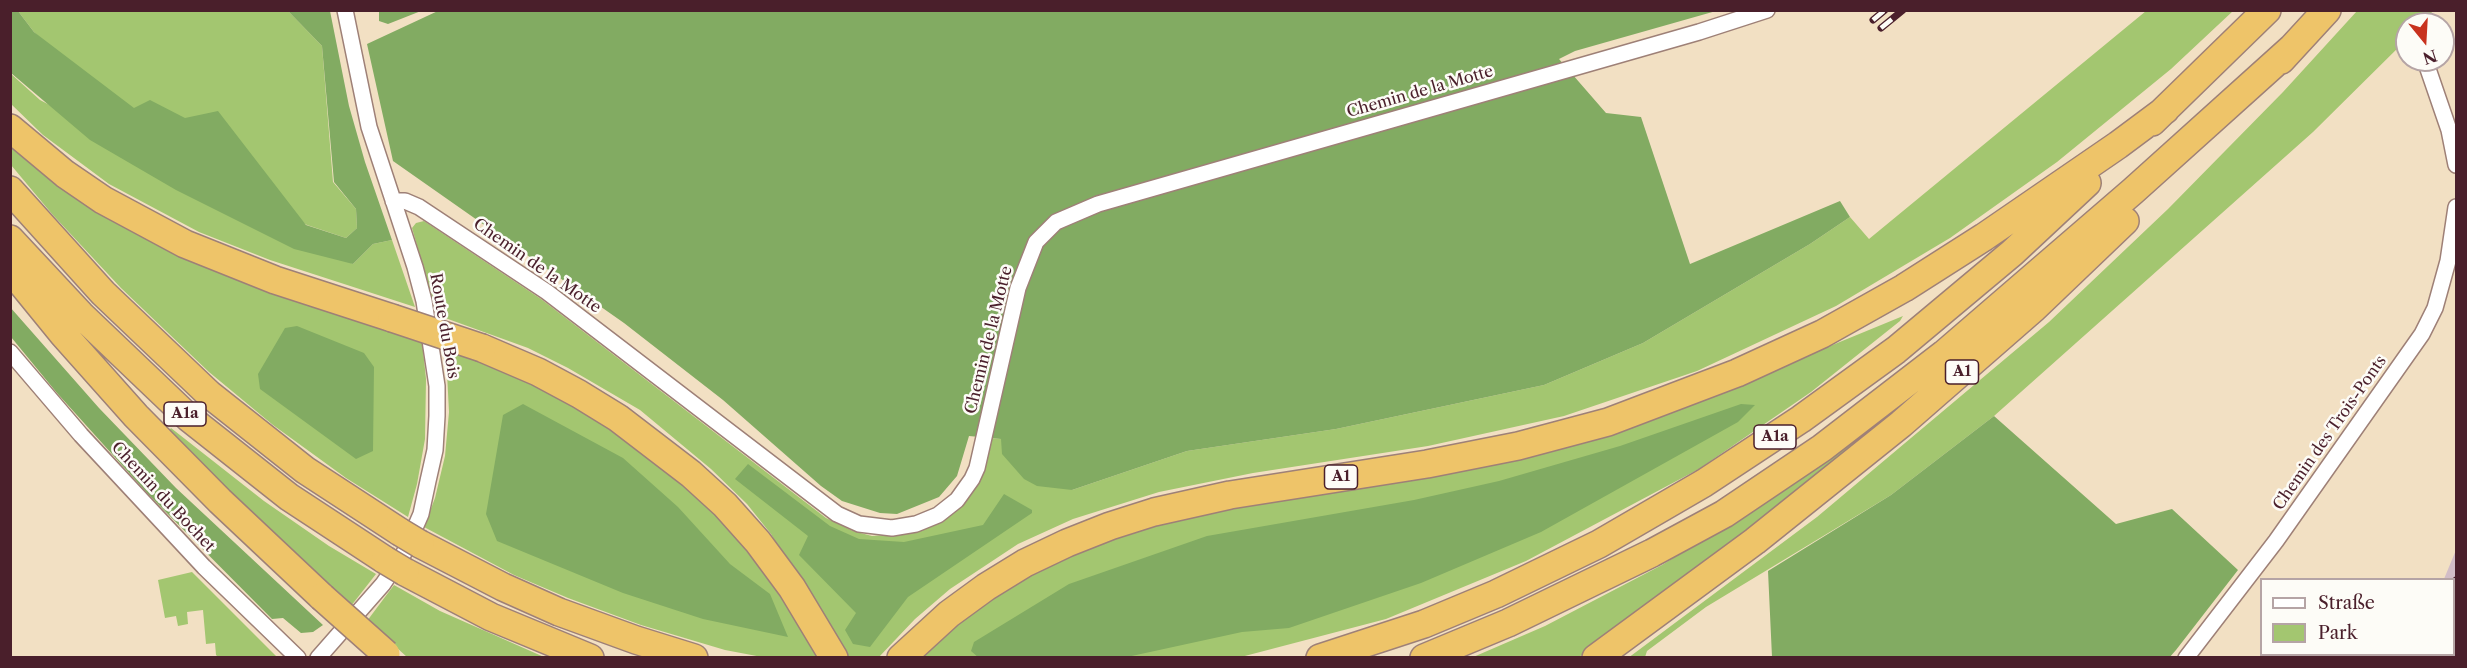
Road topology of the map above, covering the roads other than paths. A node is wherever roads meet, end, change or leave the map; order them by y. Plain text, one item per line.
1 (345, 10) edge
2 (1767, 10) edge
3 (2267, 10) edge
4 (2327, 10) edge
5 (2293, 47) junction
6 (2429, 72) edge
7 (2164, 110) junction
8 (10, 128) edge
9 (2457, 165) edge
10 (10, 190) edge
11 (393, 201) junction
12 (2457, 207) edge
13 (10, 239) edge
14 (10, 269) edge
15 (10, 352) edge
16 (388, 656) edge
17 (298, 657) edge
18 (318, 657) edge
19 (590, 657) edge
20 (694, 657) edge
21 (834, 657) edge
22 (902, 657) edge
23 (1320, 657) edge
24 (1424, 657) edge
25 (1596, 657) edge
26 (2186, 657) edge

1 - 11 street, Route du Bois
2 - 11 street, Chemin de la Motte
3 - 7 highway, A1
4 - 5 highway, A1
5 - 24 highway, A1a
5 - 25 highway, A1
6 - 9 street
7 - 22 highway, A1
7 - 23 highway, A1a
8 - 21 highway, bridge
10 - 20 highway, A1a
11 - 18 street, Route du Bois
12 - 26 street, Chemin des Trois-Ponts
13 - 19 highway, A1a
14 - 16 highway, A1a, bridge
15 - 17 street, Chemin du Bochet

